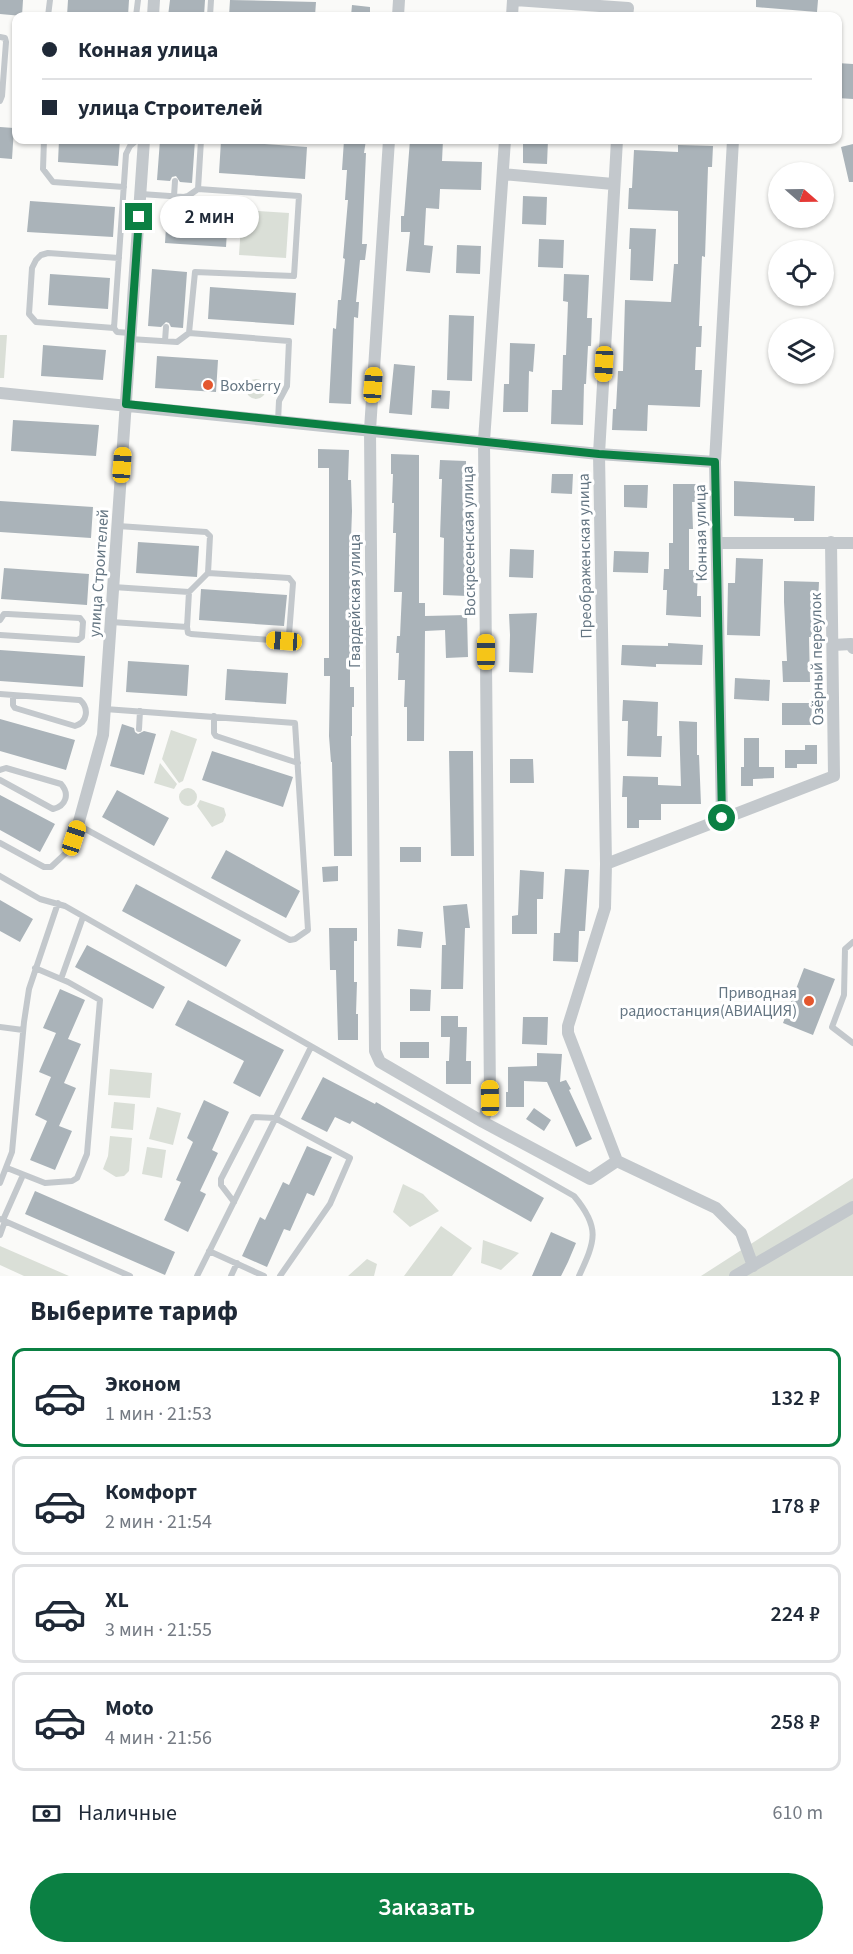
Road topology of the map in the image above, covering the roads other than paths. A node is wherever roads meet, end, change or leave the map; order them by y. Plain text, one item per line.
1 (514, 0) edge
2 (628, 12) edge
3 (0, 37) edge
4 (0, 101) edge
5 (44, 144) edge
6 (132, 144) edge
7 (144, 144) edge
8 (201, 144) edge
9 (389, 144) edge
10 (505, 144) edge
11 (617, 144) edge
12 (733, 144) edge
13 (503, 174) junction
14 (174, 181) dead end
15 (613, 184) junction
16 (124, 187) junction
17 (198, 189) junction
18 (141, 194) junction
19 (174, 196) junction
20 (119, 258) junction
21 (166, 327) dead end
22 (114, 328) junction
23 (189, 333) junction
24 (131, 336) junction
25 (165, 341) junction
26 (0, 393) edge
27 (126, 404) junction
28 (278, 421) junction
29 (370, 430) junction
30 (483, 441) junction
31 (599, 454) junction
32 (715, 462) junction
33 (118, 526) junction
34 (831, 542) junction
35 (717, 543) junction
36 (853, 543) edge
37 (208, 573) junction
38 (113, 587) junction
39 (189, 592) junction
40 (0, 620) edge
41 (111, 622) junction
42 (187, 627) junction
43 (0, 635) edge
44 (832, 645) junction
45 (853, 648) edge
46 (0, 694) edge
47 (14, 695) junction
48 (105, 709) junction
49 (140, 711) junction
50 (214, 716) junction
51 (139, 729) dead end
52 (298, 763) junction
53 (0, 770) edge
54 (0, 780) edge
55 (722, 818) junction
56 (78, 825) junction
57 (0, 843) edge
58 (606, 864) junction
59 (0, 876) edge
60 (58, 903) junction
61 (83, 916) junction
62 (853, 942) edge
63 (35, 968) junction
64 (61, 979) junction
65 (0, 1027) edge
66 (23, 1030) junction
67 (853, 1043) edge
68 (311, 1047) junction
69 (275, 1118) junction
70 (483, 1122) junction
71 (616, 1161) junction
72 (7, 1168) junction
73 (23, 1175) junction
74 (0, 1183) edge
75 (234, 1202) junction
76 (853, 1207) edge
77 (3, 1220) edge
78 (0, 1235) edge
79 (209, 1251) junction
80 (237, 1263) junction
81 (753, 1266) junction
82 (130, 1276) edge
83 (197, 1276) edge
84 (231, 1276) edge
85 (264, 1276) edge
86 (280, 1276) edge
87 (579, 1276) edge
88 (735, 1276) edge

1 - 2 street
3 - 4 lane
5 - 16 lane
6 - 16 lane
7 - 18 street, улица Строителей
8 - 17 lane
9 - 29 street, Гвардейская улица
10 - 13 street, Воскресенская улица
11 - 15 street, Преображенская улица
12 - 32 street, Конная улица
13 - 15 street
13 - 30 street, Воскресенская улица
14 - 19 lane
15 - 31 street, Преображенская улица
16 - 20 lane
17 - 19 lane
17 - 23 lane
18 - 19 lane
18 - 24 street, улица Строителей
20 - 22 lane
20 - 22 lane
21 - 25 lane
22 - 24 lane
23 - 25 lane
23 - 28 lane
24 - 25 lane
24 - 27 street, улица Строителей
26 - 27 street
27 - 28 street
27 - 33 street, улица Строителей
28 - 29 street
29 - 30 street
29 - 70 street, Гвардейская улица
30 - 31 street
30 - 70 street, Воскресенская улица
31 - 32 street
31 - 58 street, Преображенская улица
32 - 35 street, Конная улица
33 - 37 lane
33 - 38 street, улица Строителей
34 - 35 street
34 - 36 street
34 - 44 street, Озёрный переулок
35 - 55 street, Конная улица
37 - 39 lane
37 - 42 lane
38 - 39 lane
38 - 41 street, улица Строителей
39 - 42 lane
40 - 43 lane
41 - 42 lane
41 - 48 street, улица Строителей
44 - 45 street
44 - 55 street, Озёрный переулок
46 - 47 lane
47 - 47 lane
48 - 49 lane
48 - 56 street, улица Строителей
49 - 50 lane
49 - 51 lane
50 - 52 lane
50 - 52 lane
52 - 56 lane
53 - 54 lane
55 - 58 street
56 - 57 lane
58 - 71 street, Преображенская улица
59 - 60 lane
60 - 61 lane
60 - 63 lane
61 - 64 lane
61 - 68 lane
62 - 67 lane
63 - 64 lane
63 - 66 lane
64 - 73 lane
65 - 66 lane
66 - 72 lane
68 - 69 lane
68 - 87 lane
69 - 75 lane
69 - 75 lane
69 - 86 lane
70 - 71 street
71 - 81 street
72 - 73 lane
72 - 74 lane
73 - 77 lane
75 - 79 lane
76 - 81 street
77 - 78 lane
77 - 82 lane
79 - 80 lane
79 - 83 lane
80 - 84 lane
80 - 85 lane
81 - 88 street

